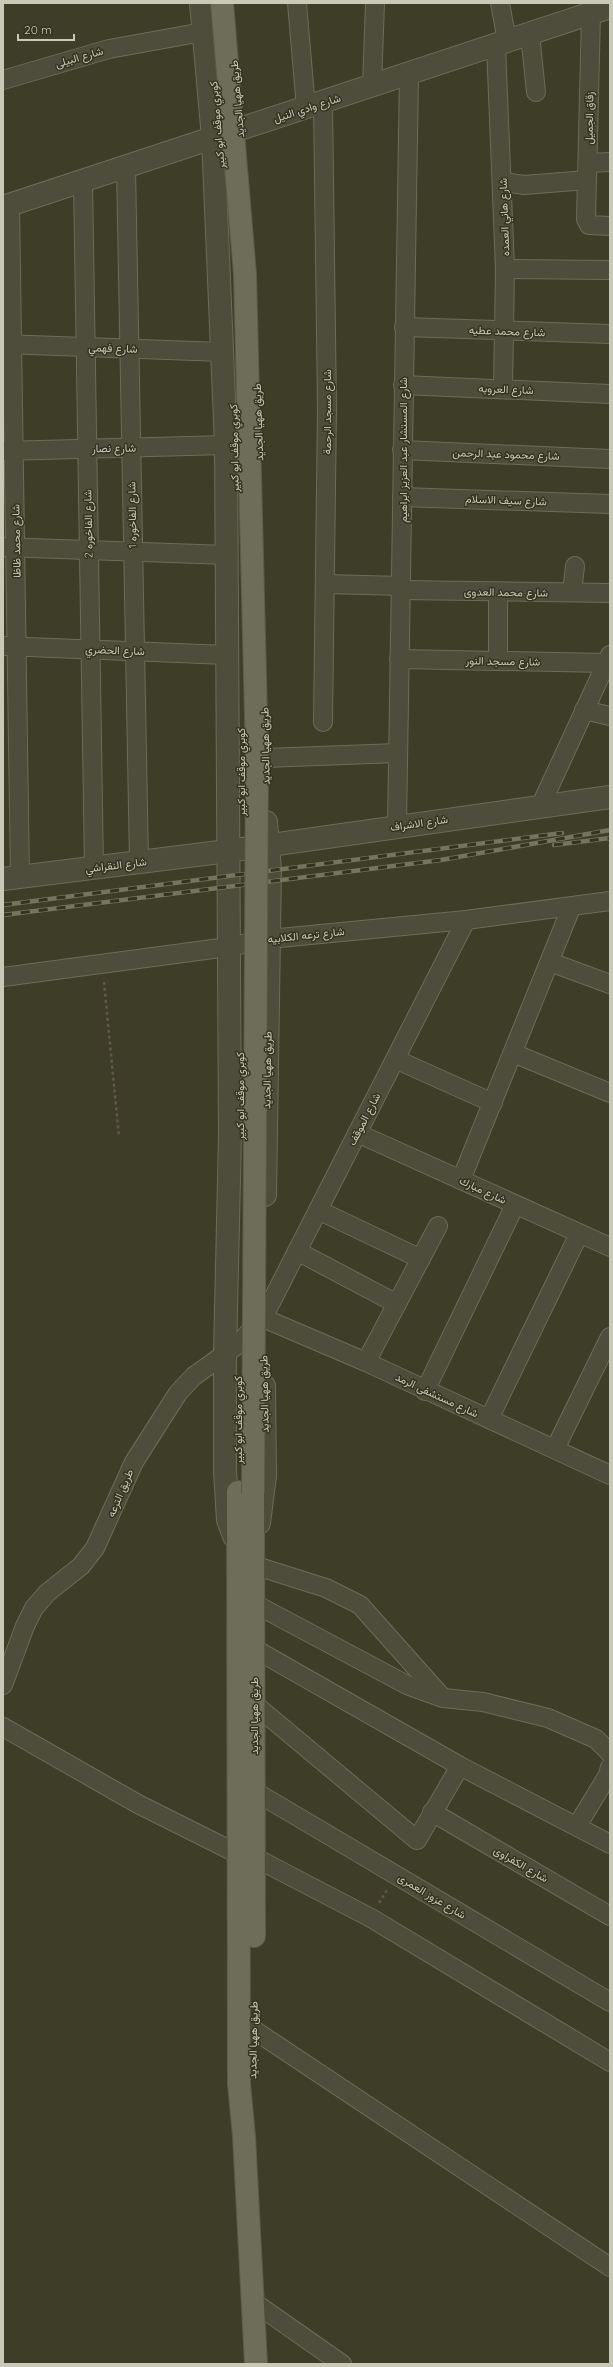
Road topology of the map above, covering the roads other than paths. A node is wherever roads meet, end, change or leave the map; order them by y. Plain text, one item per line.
1 (201, 3) edge
2 (208, 3) edge
3 (222, 3) edge
4 (228, 3) edge
5 (297, 3) edge
6 (375, 3) edge
7 (500, 3) edge
8 (600, 11) edge
9 (203, 32) junction
10 (530, 34) junction
11 (502, 43) junction
12 (409, 74) junction
13 (3, 80) edge
14 (372, 86) junction
15 (536, 92) dead end
16 (314, 105) junction
17 (240, 129) junction
18 (213, 138) junction
19 (610, 162) edge
20 (126, 167) junction
21 (587, 171) junction
22 (83, 181) junction
23 (503, 182) junction
24 (7, 206) edge
25 (610, 226) edge
26 (505, 269) junction
27 (610, 270) edge
28 (404, 327) junction
29 (505, 330) junction
30 (610, 334) edge
31 (8, 344) edge
32 (86, 347) junction
33 (129, 349) junction
34 (222, 352) junction
35 (403, 385) junction
36 (503, 389) junction
37 (610, 394) edge
38 (226, 446) junction
39 (131, 448) junction
40 (87, 449) junction
41 (402, 450) junction
42 (9, 451) edge
43 (610, 459) edge
44 (402, 497) junction
45 (610, 504) edge
46 (9, 547) edge
47 (89, 550) junction
48 (133, 552) junction
49 (227, 555) junction
50 (575, 566) dead end
51 (325, 584) junction
52 (402, 588) junction
53 (498, 592) junction
54 (572, 592) junction
55 (610, 593) edge
56 (10, 646) edge
57 (90, 649) junction
58 (135, 651) junction
59 (227, 655) junction
60 (399, 659) junction
61 (608, 659) edge
62 (498, 661) junction
63 (584, 710) junction
64 (610, 716) edge
65 (323, 722) dead end
66 (398, 753) junction
67 (265, 758) junction
68 (610, 797) edge
69 (540, 807) junction
70 (397, 826) junction
71 (267, 845) junction
72 (228, 851) junction
73 (139, 862) junction
74 (94, 868) junction
75 (12, 878) edge
76 (610, 901) edge
77 (571, 908) junction
78 (466, 920) junction
79 (268, 939) junction
80 (228, 947) junction
81 (550, 962) junction
82 (3, 977) edge
83 (610, 984) edge
84 (513, 1053) junction
85 (395, 1059) junction
86 (610, 1093) edge
87 (493, 1102) junction
88 (357, 1133) junction
89 (461, 1180) junction
90 (515, 1205) junction
91 (318, 1210) junction
92 (438, 1226) dead end
93 (579, 1234) junction
94 (610, 1247) edge
95 (297, 1251) junction
96 (421, 1259) junction
97 (397, 1304) junction
98 (263, 1318) junction
99 (610, 1336) edge
100 (225, 1354) junction
101 (366, 1362) junction
102 (425, 1391) junction
103 (489, 1419) junction
104 (555, 1449) junction
105 (610, 1475) edge
106 (245, 1493) junction
107 (245, 1542) junction
108 (253, 1565) junction
109 (253, 1603) junction
110 (253, 1648) junction
111 (3, 1685) edge
112 (442, 1698) junction
113 (254, 1704) junction
114 (3, 1727) edge
115 (610, 1753) edge
116 (460, 1766) junction
117 (610, 1767) edge
118 (254, 1790) junction
119 (432, 1812) junction
120 (577, 1826) junction
121 (610, 1844) edge
122 (246, 1856) junction
123 (610, 1916) edge
124 (610, 2002) edge
125 (254, 2030) junction
126 (610, 2062) edge
127 (244, 2136) junction
128 (610, 2266) edge
129 (252, 2301) junction
130 (256, 2364) edge
131 (342, 2364) edge

1 - 9 street, طريق ههيا الجديد
2 - 106 main road, كوبري موقف ابو كبير
3 - 106 main road, كوبري موقف ابو كبير, bridge
4 - 17 street, طريق ههيا الجديد
5 - 16 street, شارع مسجد الرحمة
6 - 14 street
7 - 11 street, شارع هاني العمده
8 - 10 street, شارع وادي النيل
8 - 21 street, زقاق الجميل
9 - 13 street, شارع البيلى
9 - 18 street, طريق ههيا الجديد
10 - 11 street, شارع وادي النيل
10 - 15 street
11 - 12 street, شارع وادي النيل
11 - 23 street, شارع هاني العمده
12 - 14 street, شارع وادي النيل
12 - 28 street, شارع المستشار عبد العزيز ابراهيم
14 - 16 street, شارع وادي النيل
16 - 17 street, شارع وادي النيل
16 - 51 street, شارع مسجد الرحمة
17 - 18 street, شارع وادي النيل
17 - 67 street, طريق ههيا الجديد
18 - 20 street, شارع وادي النيل
18 - 34 street, طريق ههيا الجديد
19 - 21 street
20 - 22 street, شارع وادي النيل
20 - 33 street, شارع الفاخوره 1
21 - 23 street
21 - 25 street, زقاق الجميل
22 - 24 street, شارع وادي النيل
22 - 32 street, شارع الفاخوره 2
23 - 26 street, شارع هاني العمده
24 - 31 street, شارع محمد ظاظا
26 - 27 street
26 - 29 street, شارع هاني العمده
28 - 29 street, شارع محمد عطيه
28 - 35 street, شارع المستشار عبد العزيز ابراهيم
29 - 30 street, شارع محمد عطيه
29 - 36 street, شارع هاني العمده
31 - 32 street, شارع فهمي
31 - 42 street, شارع محمد ظاظا
32 - 33 street, شارع فهمي
32 - 40 street, شارع الفاخوره 2
33 - 34 street, شارع فهمي
33 - 39 street, شارع الفاخوره 1
34 - 38 street, طريق ههيا الجديد
35 - 36 street, شارع العروبه
35 - 41 street, شارع المستشار عبد العزيز ابراهيم
36 - 37 street, شارع العروبه
38 - 39 street, شارع نصار
38 - 49 street, طريق ههيا الجديد
39 - 40 street, شارع نصار
39 - 48 street, شارع الفاخوره 1
40 - 42 street, شارع نصار
40 - 47 street, شارع الفاخوره 2
41 - 43 street, شارع محمود عبد الرحمن
41 - 44 street, شارع المستشار عبد العزيز ابراهيم
42 - 46 street, شارع محمد ظاظا
44 - 45 street, شارع سيف الاسلام
44 - 52 street, شارع المستشار عبد العزيز ابراهيم
46 - 47 street
46 - 56 street, شارع محمد ظاظا
47 - 48 street
47 - 57 street, شارع الفاخوره 2
48 - 49 street
48 - 58 street, شارع الفاخوره 1
49 - 59 street, طريق ههيا الجديد
50 - 54 street
51 - 52 street, شارع محمد العدوى
51 - 65 street, شارع مسجد الرحمة
52 - 53 street, شارع محمد العدوى
52 - 60 street, شارع المستشار عبد العزيز ابراهيم
53 - 54 street, شارع محمد العدوى
53 - 62 street
54 - 55 street, شارع محمد العدوى
56 - 57 street, شارع الحضري
56 - 75 street, شارع محمد ظاظا
57 - 58 street, شارع الحضري
57 - 74 street, شارع الفاخوره 2
58 - 59 street, شارع الحضري
58 - 73 street, شارع الفاخوره 1
59 - 72 street, طريق ههيا الجديد
60 - 62 street, شارع مسجد النور
60 - 66 street, شارع المستشار عبد العزيز ابراهيم
61 - 62 street, شارع مسجد النور
61 - 63 street
63 - 64 street
63 - 69 street
66 - 67 street
66 - 70 street, شارع المستشار عبد العزيز ابراهيم
67 - 71 street, طريق ههيا الجديد
68 - 69 street, شارع الاشراف
69 - 70 street, شارع الاشراف
70 - 71 street, شارع الاشراف
71 - 72 street, شارع الاشراف
71 - 79 street, طريق ههيا الجديد
72 - 73 street, شارع النقراشي
72 - 80 street, طريق ههيا الجديد
73 - 74 street, شارع النقراشي
74 - 75 street, شارع النقراشي
76 - 77 street, شارع ترعه الكلابيه
77 - 78 street, شارع ترعه الكلابيه
77 - 81 street
78 - 79 street, شارع ترعه الكلابيه
78 - 85 street, شارع الموقف
79 - 80 street, شارع ترعه الكلابيه
79 - 98 street, طريق ههيا الجديد
80 - 82 street, شارع ترعه الكلابيه
80 - 100 street, طريق ههيا الجديد
81 - 83 street
81 - 84 street
84 - 86 street
84 - 87 street
85 - 87 street
85 - 88 street, شارع الموقف
87 - 89 street
88 - 89 street, شارع مبارك
88 - 91 street, شارع الموقف
89 - 90 street, شارع مبارك
90 - 93 street, شارع مبارك
90 - 102 street
91 - 95 street, شارع الموقف
91 - 96 street
92 - 96 street
93 - 94 street, شارع مبارك
93 - 103 street
95 - 97 street
95 - 98 street, شارع الموقف
96 - 97 street
97 - 101 street
98 - 100 street, طريق الترعه
98 - 101 street, شارع مستشفى الرمد
98 - 107 street, طريق ههيا الجديد
99 - 104 street
100 - 107 street, طريق ههيا الجديد
100 - 111 street, طريق الترعه
101 - 102 street, شارع مستشفى الرمد
102 - 103 street, شارع مستشفى الرمد
103 - 104 street, شارع مستشفى الرمد
104 - 105 street, شارع مستشفى الرمد
106 - 107 main road, كوبري موقف ابو كبير
107 - 108 main road, طريق ههيا الجديد
107 - 122 main road, طريق ههيا الجديد
108 - 109 main road, طريق ههيا الجديد
108 - 112 street
109 - 110 main road, طريق ههيا الجديد
109 - 112 street
110 - 113 main road, طريق ههيا الجديد
110 - 116 street
112 - 115 street
113 - 118 main road, طريق ههيا الجديد
113 - 119 street
114 - 122 street
116 - 119 street
116 - 120 street
117 - 120 street
118 - 122 main road, طريق ههيا الجديد
118 - 124 street, شارع عزوز العمرى
119 - 123 street, شارع الكفراوى
120 - 121 street
122 - 125 main road, طريق ههيا الجديد
122 - 126 street
122 - 127 main road, طريق ههيا الجديد
125 - 127 main road, طريق ههيا الجديد
125 - 128 street
127 - 129 main road, طريق ههيا الجديد
129 - 130 main road, طريق ههيا الجديد
129 - 131 street

